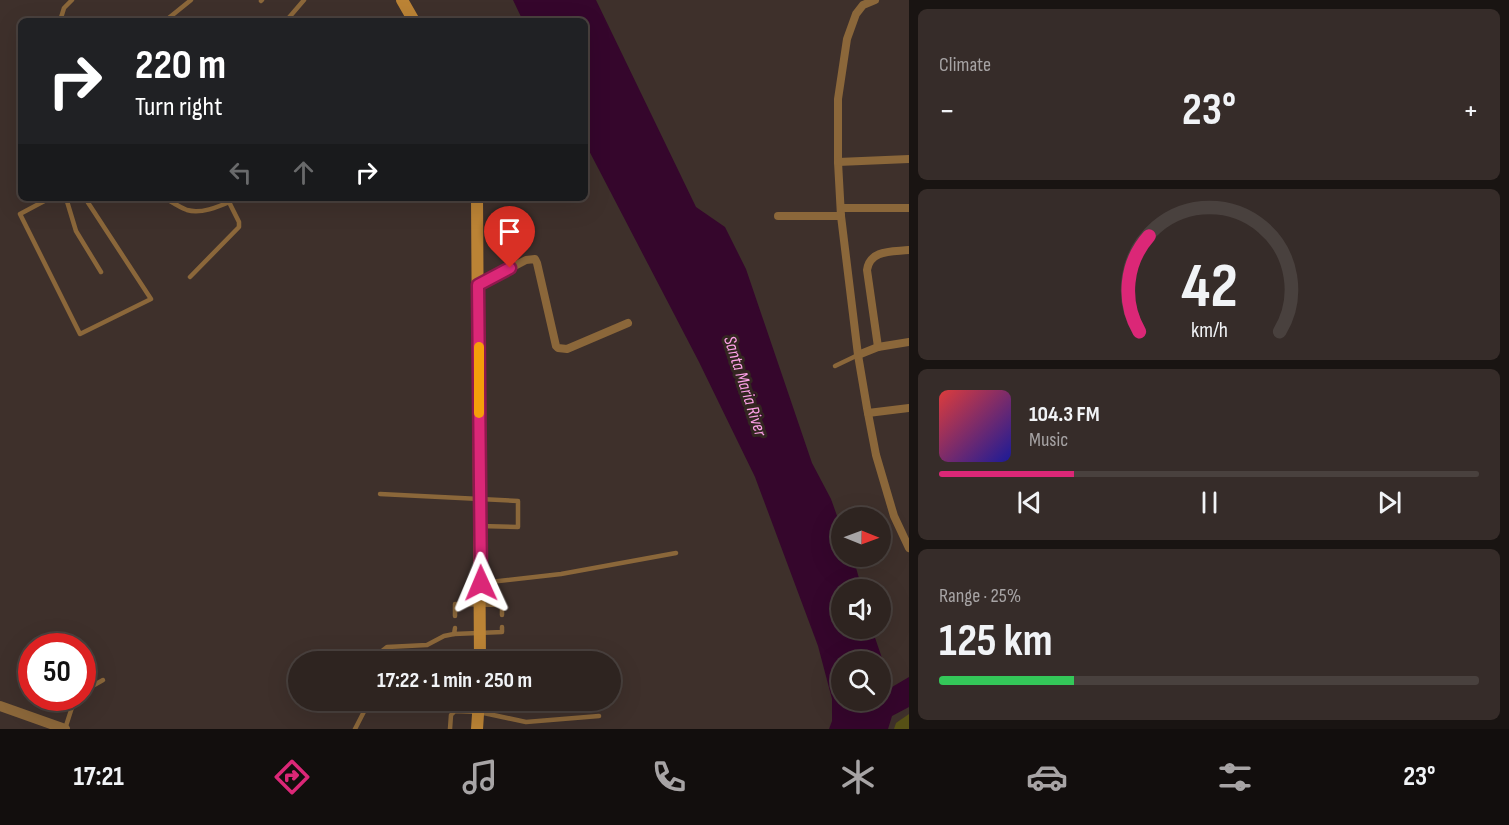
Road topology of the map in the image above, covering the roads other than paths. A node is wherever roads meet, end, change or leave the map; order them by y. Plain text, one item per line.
1 (72, 0) edge
2 (190, 0) edge
3 (402, 0) edge
4 (875, 0) edge
5 (303, 1) edge
6 (61, 18) edge
7 (169, 18) edge
8 (289, 18) edge
9 (412, 18) edge
10 (909, 159) edge
11 (838, 162) junction
12 (44, 201) edge
13 (67, 201) edge
14 (87, 201) edge
15 (170, 201) edge
16 (477, 201) edge
17 (229, 202) joint
18 (909, 208) edge
19 (841, 212) junction
20 (778, 216) dead end
21 (909, 250) edge
22 (101, 272) dead end
23 (190, 277) dead end
24 (478, 285) junction
25 (628, 323) dead end
26 (909, 342) edge
27 (878, 347) junction
28 (858, 355) junction
29 (835, 366) dead end
30 (909, 408) edge
31 (868, 413) junction
32 (380, 494) dead end
33 (479, 500) junction
34 (480, 526) junction
35 (909, 548) edge
36 (676, 553) dead end
37 (481, 583) junction
38 (480, 605) junction
39 (502, 615) dead end
40 (455, 616) dead end
41 (502, 627) dead end
42 (480, 633) junction
43 (382, 651) edge
44 (480, 651) edge
45 (103, 681) dead end
46 (96, 685) edge
47 (0, 706) edge
48 (71, 711) edge
49 (364, 711) edge
50 (457, 711) edge
51 (479, 711) edge
52 (494, 711) edge
53 (599, 716) dead end
54 (65, 729) edge
55 (355, 729) edge
56 (450, 729) edge
57 (477, 729) edge

1 - 6 lane
2 - 7 lane
3 - 9 main road
4 - 11 street
5 - 8 lane
10 - 11 street
11 - 19 street
12 - 14 lane
13 - 22 lane
15 - 17 lane
16 - 24 main road
17 - 23 lane
18 - 19 street
19 - 20 street
19 - 28 street
21 - 27 street
24 - 25 street
24 - 33 main road
26 - 27 street
27 - 28 street
28 - 29 lane
28 - 31 street
30 - 31 street
31 - 35 street
32 - 33 lane
33 - 34 main road
33 - 34 lane
34 - 37 main road
36 - 37 lane
37 - 38 main road
38 - 39 lane
38 - 40 lane
38 - 42 main road
41 - 42 lane
42 - 43 lane
42 - 44 main road
45 - 46 lane
47 - 54 street
48 - 54 lane
49 - 55 lane
50 - 56 lane
51 - 57 main road
52 - 53 lane

